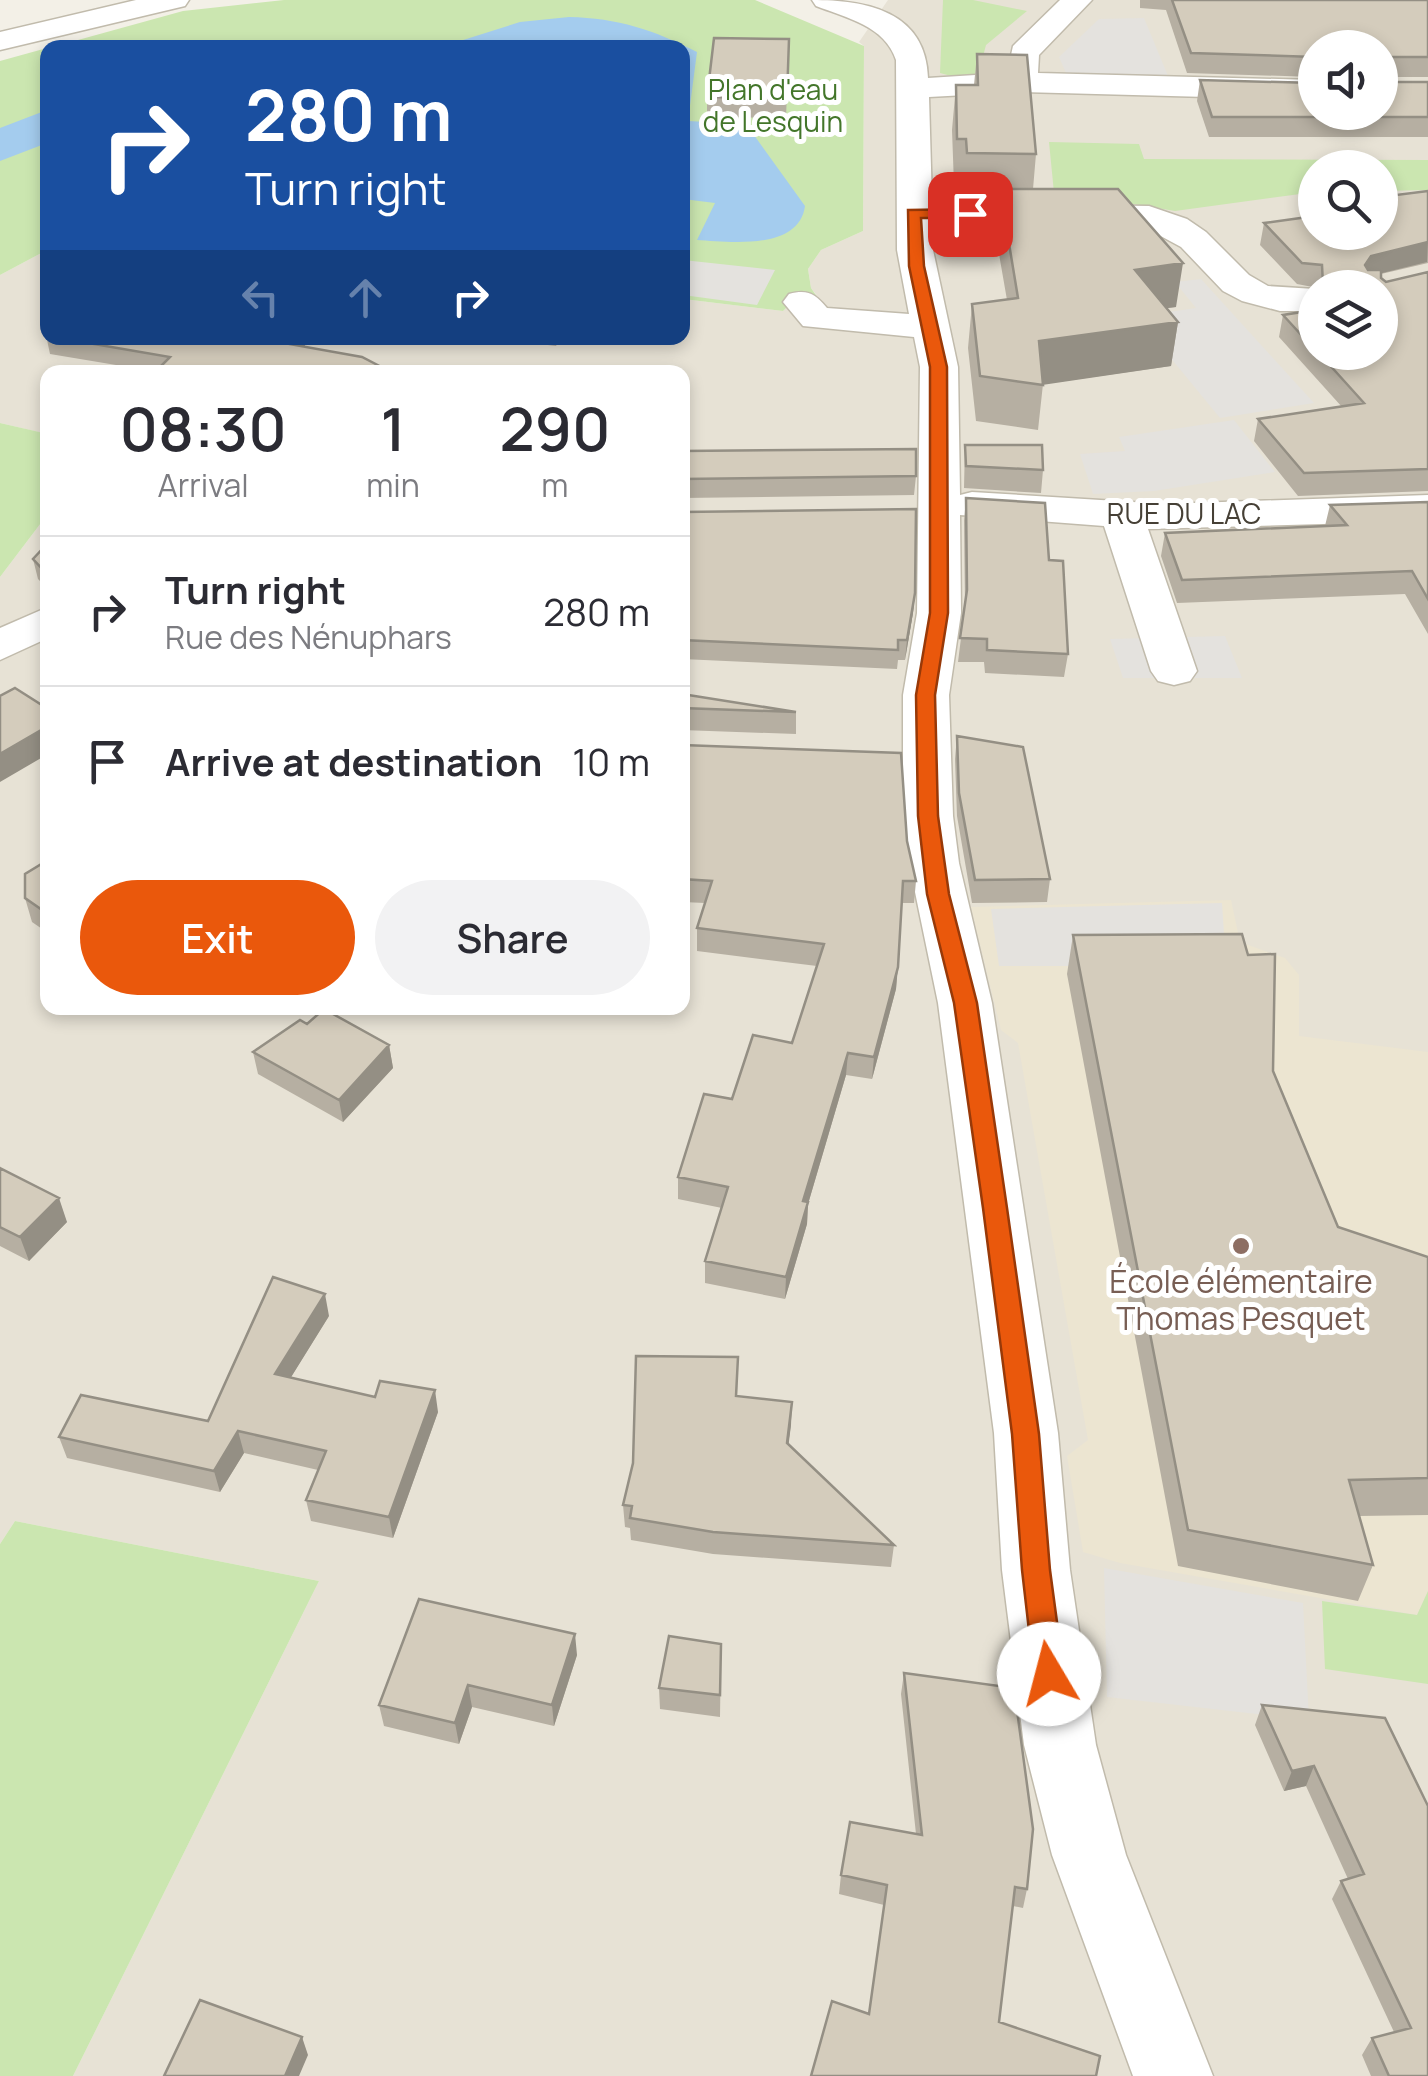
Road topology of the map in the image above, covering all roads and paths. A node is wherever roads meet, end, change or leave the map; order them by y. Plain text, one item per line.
1 (174, 0) edge
2 (826, 0) edge
3 (1077, 0) edge
4 (0, 41) edge
5 (1022, 82) junction
6 (912, 88) junction
7 (1298, 90) edge
8 (914, 214) junction
9 (1298, 300) edge
10 (802, 302) dead end
11 (931, 327) junction
12 (923, 508) junction
13 (1428, 508) edge
14 (1122, 515) junction
15 (40, 624) edge
16 (0, 646) edge
17 (1174, 671) dead end
18 (1173, 2076) edge

1 - 4 street
2 - 6 street
3 - 5 street
5 - 6 street
5 - 7 street
6 - 8 street
8 - 9 street
8 - 11 street
10 - 11 street
11 - 12 street
12 - 14 street, RUE DU LAC
12 - 18 street
13 - 14 street, RUE DU LAC
14 - 17 street
15 - 16 street

